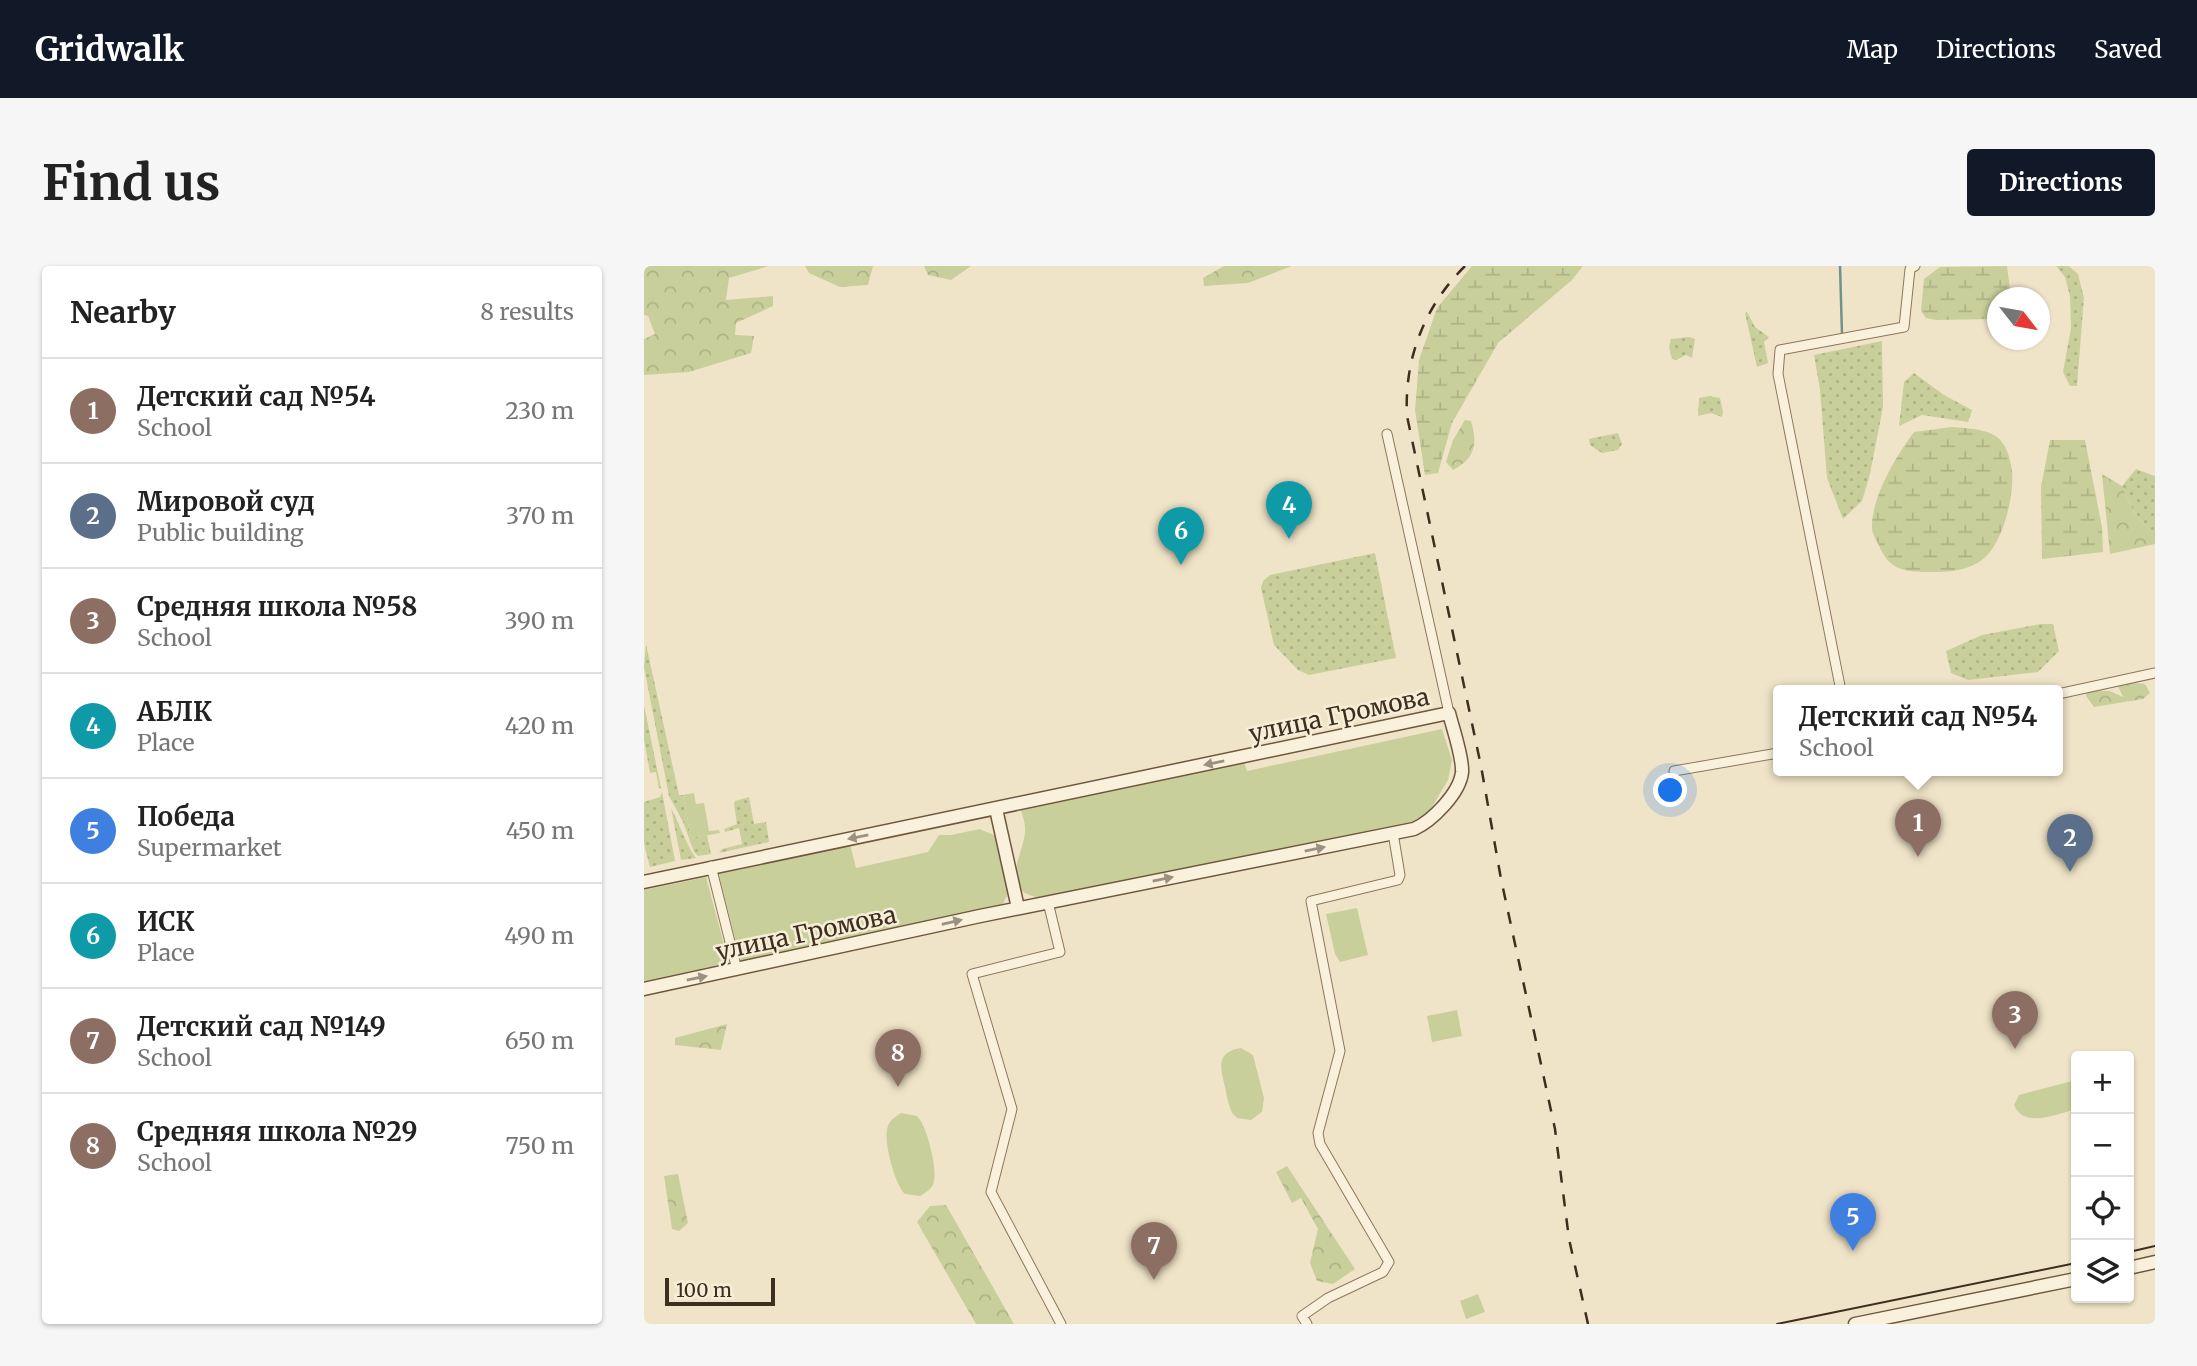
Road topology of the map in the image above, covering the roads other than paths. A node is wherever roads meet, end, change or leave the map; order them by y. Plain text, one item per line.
1 (1915, 266) edge
2 (1387, 434) dead end
3 (2155, 674) edge
4 (1840, 685) edge
5 (2063, 693) edge
6 (1449, 713) junction
7 (1773, 753) edge
8 (1674, 771) dead end
9 (996, 809) junction
10 (1393, 833) junction
11 (711, 866) junction
12 (644, 882) edge
13 (1048, 902) junction
14 (1018, 908) junction
15 (737, 970) junction
16 (644, 989) edge
17 (2155, 1262) edge
18 (2134, 1267) edge
19 (2071, 1280) edge
20 (1861, 1323) edge
21 (1061, 1324) edge
22 (1307, 1324) edge

1 - 4 street
2 - 6 street
3 - 5 street
6 -> 9 street, улица Громова
6 - 10 street, улица Громова
7 - 8 street
9 -> 11 street, улица Громова
9 - 14 street
13 -> 10 street, улица Громова
10 - 22 street
11 - 12 street, улица Громова
11 - 15 street
13 - 14 street, улица Громова
13 - 21 street
15 -> 14 street, улица Громова
16 -> 15 street, улица Громова
17 - 18 street
19 - 20 street

